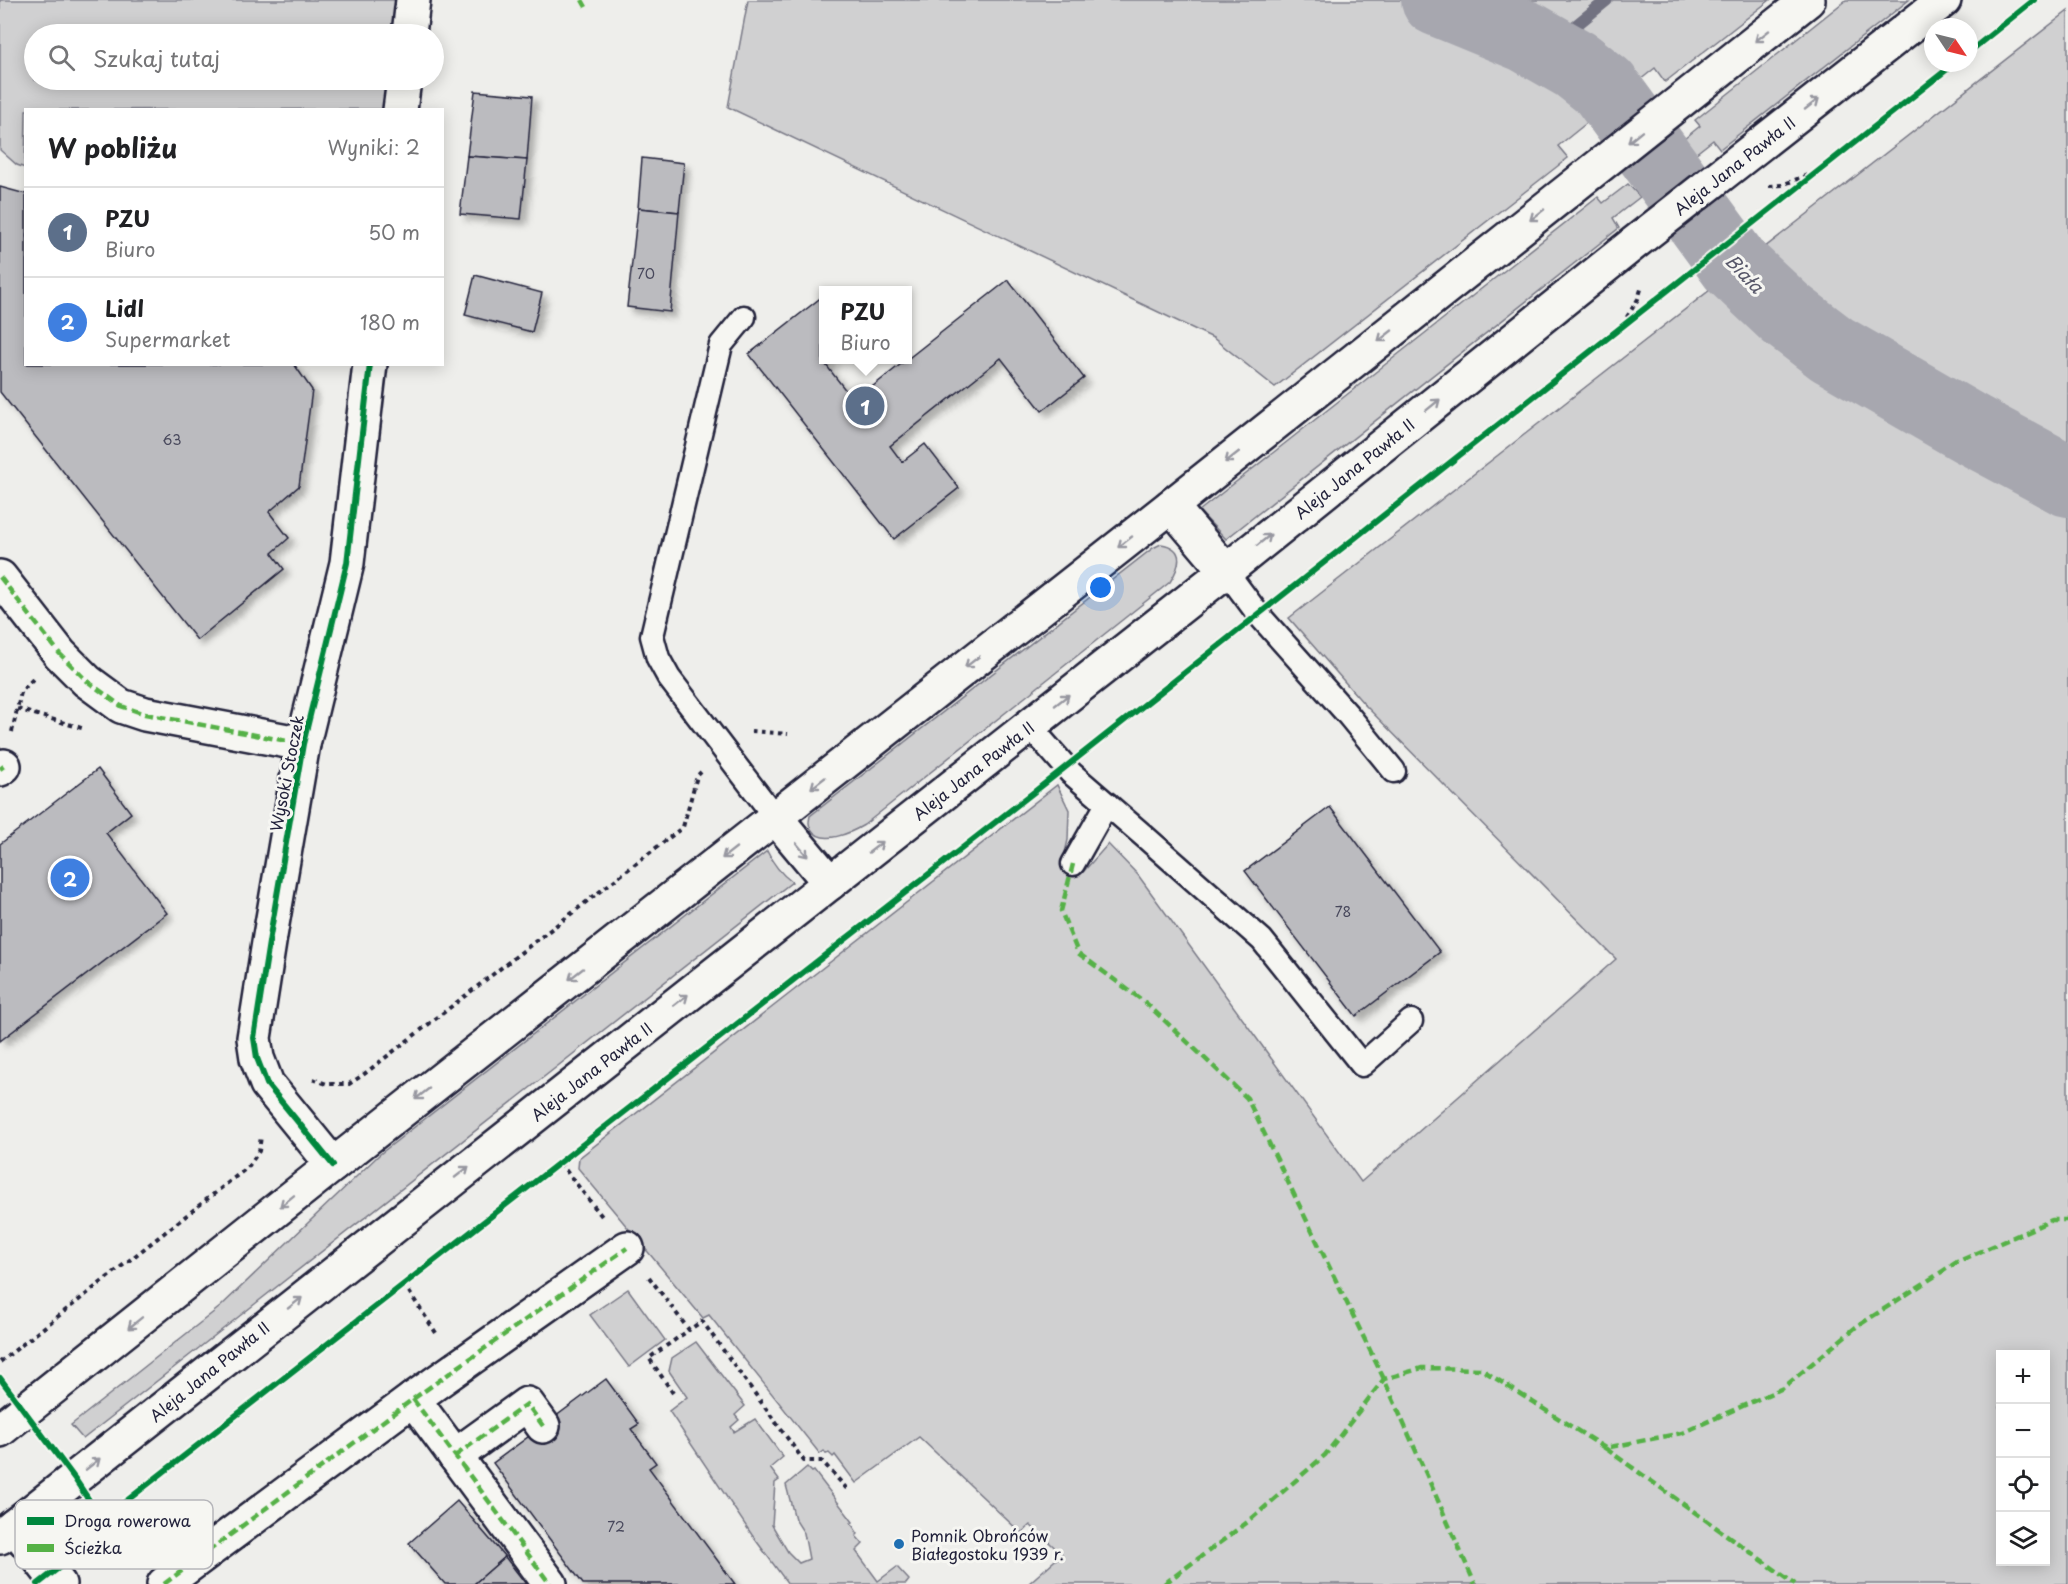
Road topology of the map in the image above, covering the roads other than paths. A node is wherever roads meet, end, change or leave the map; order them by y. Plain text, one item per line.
1 (413, 0) edge
2 (1808, 0) edge
3 (1944, 0) edge
4 (410, 24) edge
5 (403, 90) edge
6 (400, 108) edge
7 (744, 317) dead end
8 (370, 366) edge
9 (1171, 506) junction
10 (1226, 571) junction
11 (0, 577) edge
12 (1029, 725) junction
13 (303, 744) junction
14 (1394, 771) dead end
15 (1107, 804) junction
16 (775, 817) junction
17 (1073, 864) dead end
18 (830, 883) junction
19 (1411, 1021) dead end
20 (333, 1165) junction
21 (627, 1248) road end
22 (413, 1399) junction
23 (543, 1426) dead end
24 (0, 1430) edge
25 (455, 1456) junction
26 (35, 1500) edge
27 (5, 1523) edge
28 (15, 1534) edge
29 (213, 1548) edge
30 (46, 1569) edge
31 (185, 1569) edge
32 (59, 1584) edge
33 (165, 1584) edge
34 (550, 1584) edge

1 - 4 main road
2 -> 9 main road
10 -> 3 main road, Aleja Jana Pawła II
5 - 6 main road
7 - 16 lane
8 - 13 main road, Wysoki Stoczek
9 - 10 main road
9 -> 16 main road
12 -> 10 main road, Aleja Jana Pawła II
10 - 14 lane
11 - 13 main road
12 - 15 lane
18 -> 12 main road, Aleja Jana Pawła II
13 - 20 main road, Wysoki Stoczek
15 - 17 lane
15 - 19 lane
16 -> 18 main road
16 -> 20 main road
26 -> 18 main road, Aleja Jana Pawła II
20 -> 24 main road
21 - 22 main road
22 - 25 main road
22 - 29 main road
23 - 25 main road
25 - 34 main road
27 - 28 main road
30 - 32 main road
31 - 33 main road

